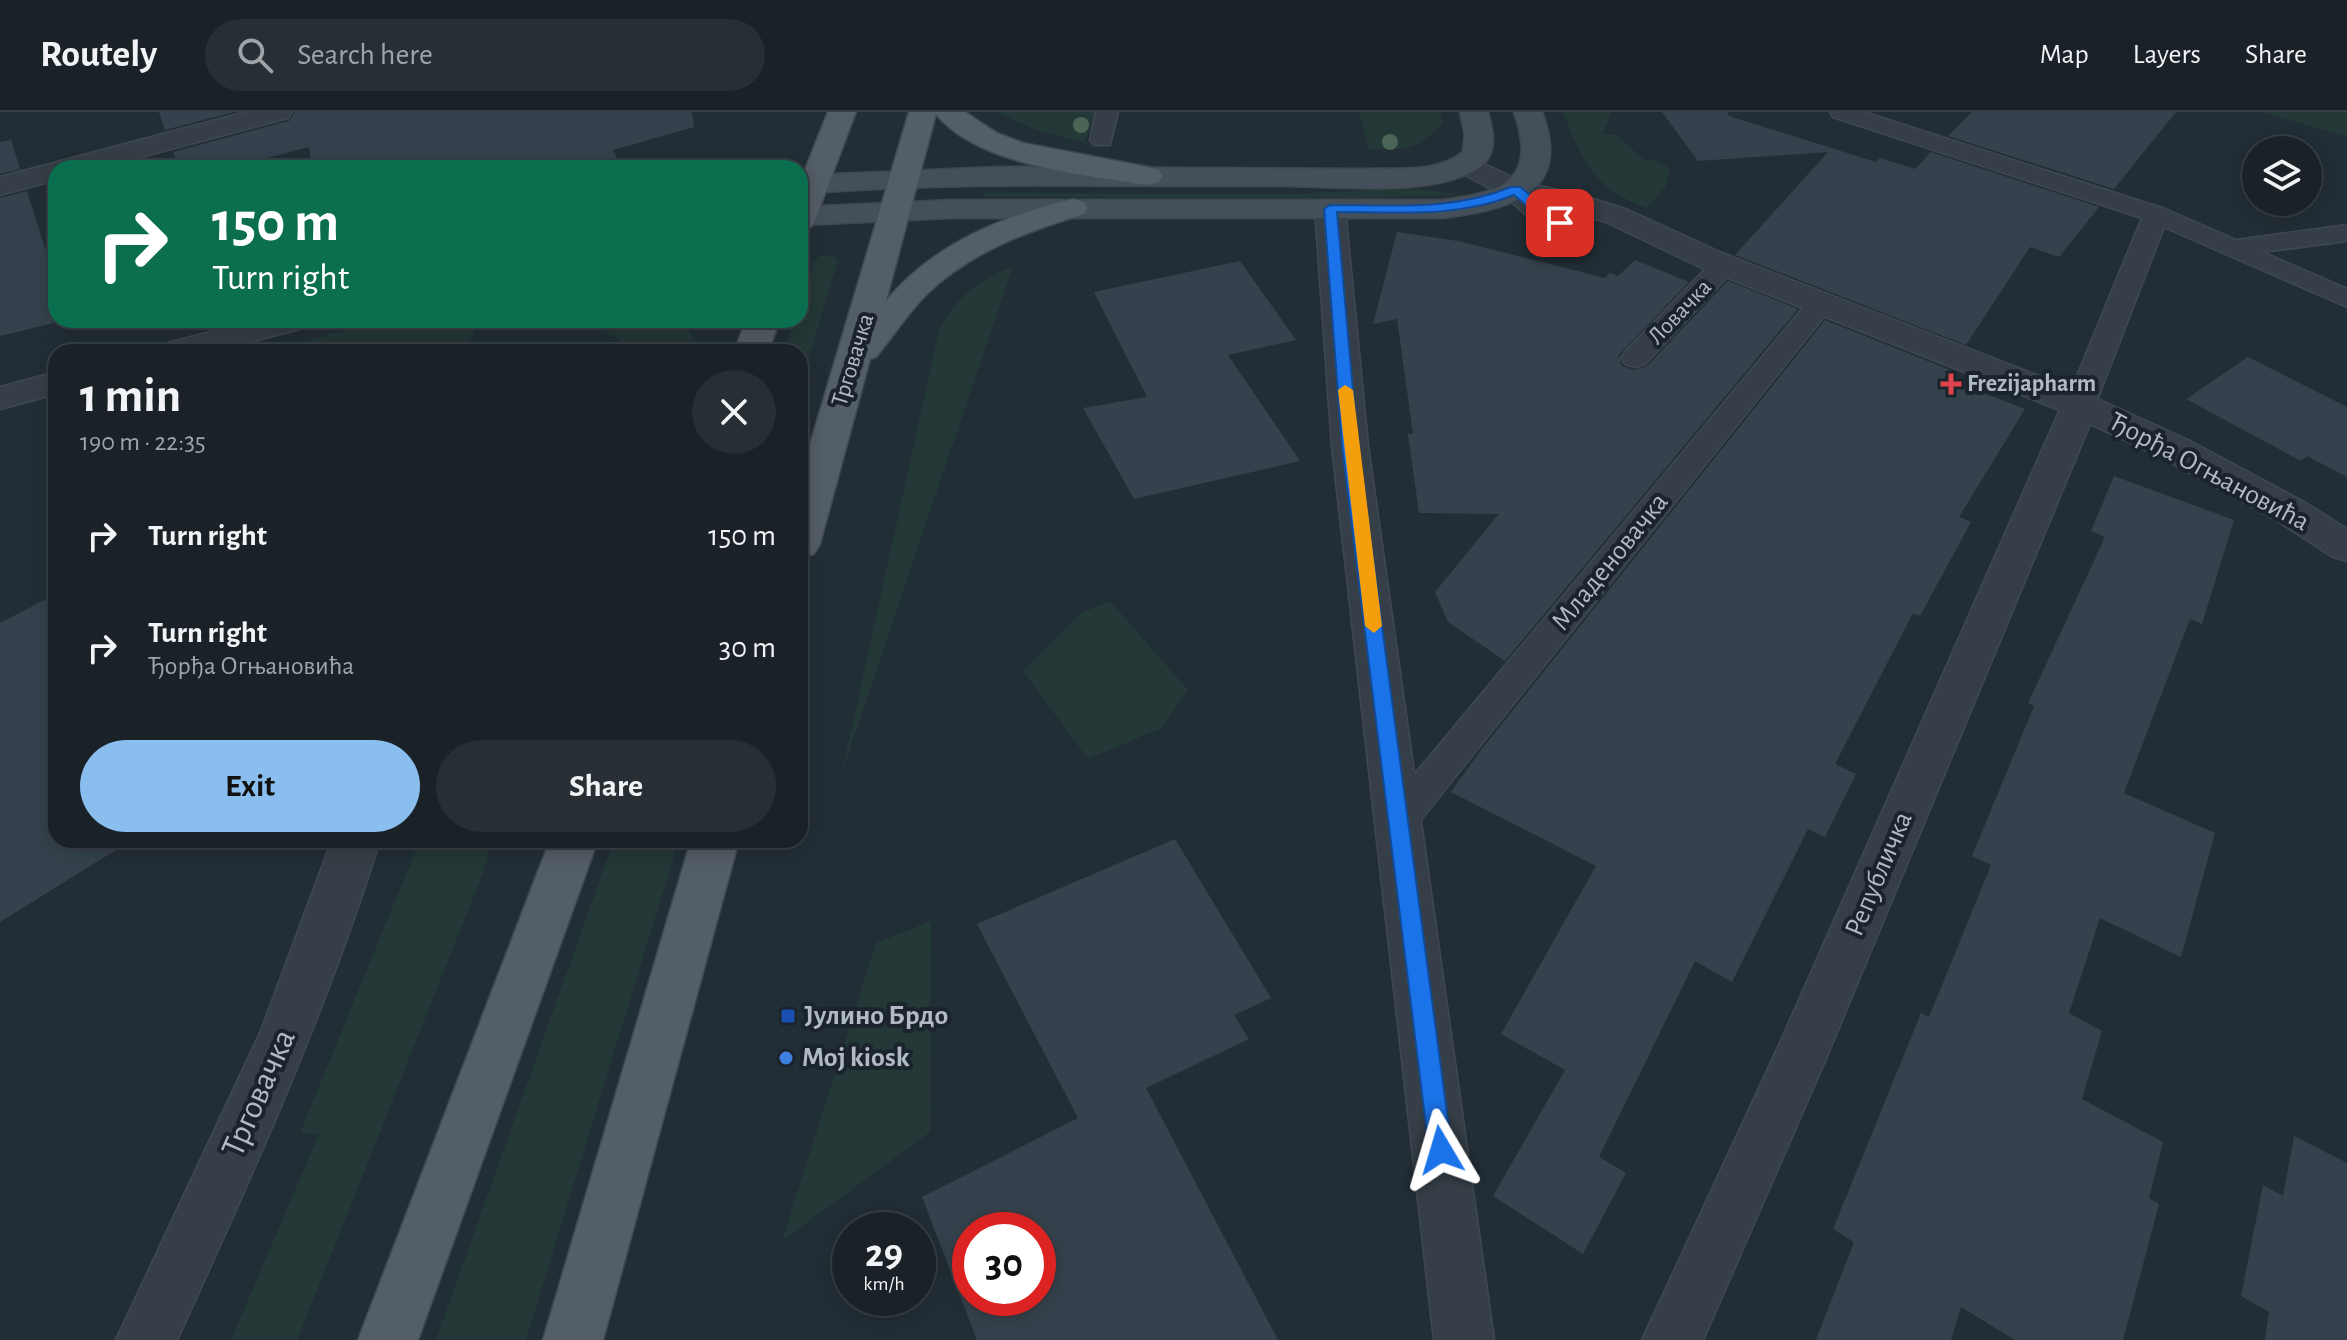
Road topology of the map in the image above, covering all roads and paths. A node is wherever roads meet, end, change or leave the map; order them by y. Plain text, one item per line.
1 (278, 112) edge
2 (842, 112) edge
3 (923, 112) edge
4 (949, 112) edge
5 (1107, 112) edge
6 (1474, 112) edge
7 (1528, 112) edge
8 (1841, 112) edge
9 (1102, 140) dead end
10 (96, 160) edge
11 (1465, 164) junction
12 (48, 173) edge
13 (1148, 176) junction
14 (906, 177) junction
15 (0, 186) edge
16 (1516, 190) junction
17 (808, 193) edge
18 (808, 204) edge
19 (808, 205) edge
20 (1073, 208) junction
21 (1330, 209) junction
22 (897, 211) junction
23 (2156, 214) junction
24 (2347, 233) edge
25 (2233, 248) junction
26 (1717, 263) junction
27 (2347, 299) edge
28 (1821, 303) junction
29 (266, 328) edge
30 (209, 344) edge
31 (1635, 358) dead end
32 (852, 364) junction
33 (48, 385) edge
34 (0, 398) edge
35 (2080, 405) junction
36 (808, 516) edge
37 (2347, 547) edge
38 (1398, 821) junction
39 (353, 848) edge
40 (571, 848) edge
41 (713, 848) edge
42 (146, 1340) edge
43 (388, 1340) edge
44 (573, 1340) edge
45 (1464, 1340) edge
46 (1672, 1340) edge

1 - 10 street
2 - 17 main road
3 - 14 main road, Трговачка
4 - 13 main road
5 - 9 lane
6 - 11 main road
7 - 16 main road
8 - 23 lane
11 - 13 main road
11 - 16 street, Ђорђа Огњановића
12 - 15 street
13 - 14 main road
14 - 18 main road
14 - 22 main road, Трговачка
16 - 21 main road
16 - 26 street, Ђорђа Огњановића
19 - 22 main road
20 - 21 main road
20 - 22 main road
20 - 32 main road
21 - 38 street
22 - 32 main road, Трговачка
23 - 25 lane
23 - 35 lane
24 - 25 lane
25 - 27 lane
26 - 28 street, Ђорђа Огњановића
26 - 31 lane, Ловачка
28 - 35 street, Ђорђа Огњановића
28 - 38 lane, Младеновачка
29 - 30 street
32 - 36 main road, Трговачка
33 - 34 street
35 - 37 street, Ђорђа Огњановића
35 - 46 street, Републичка
38 - 45 street
39 - 42 street, Трговачка
40 - 43 main road
41 - 44 main road

